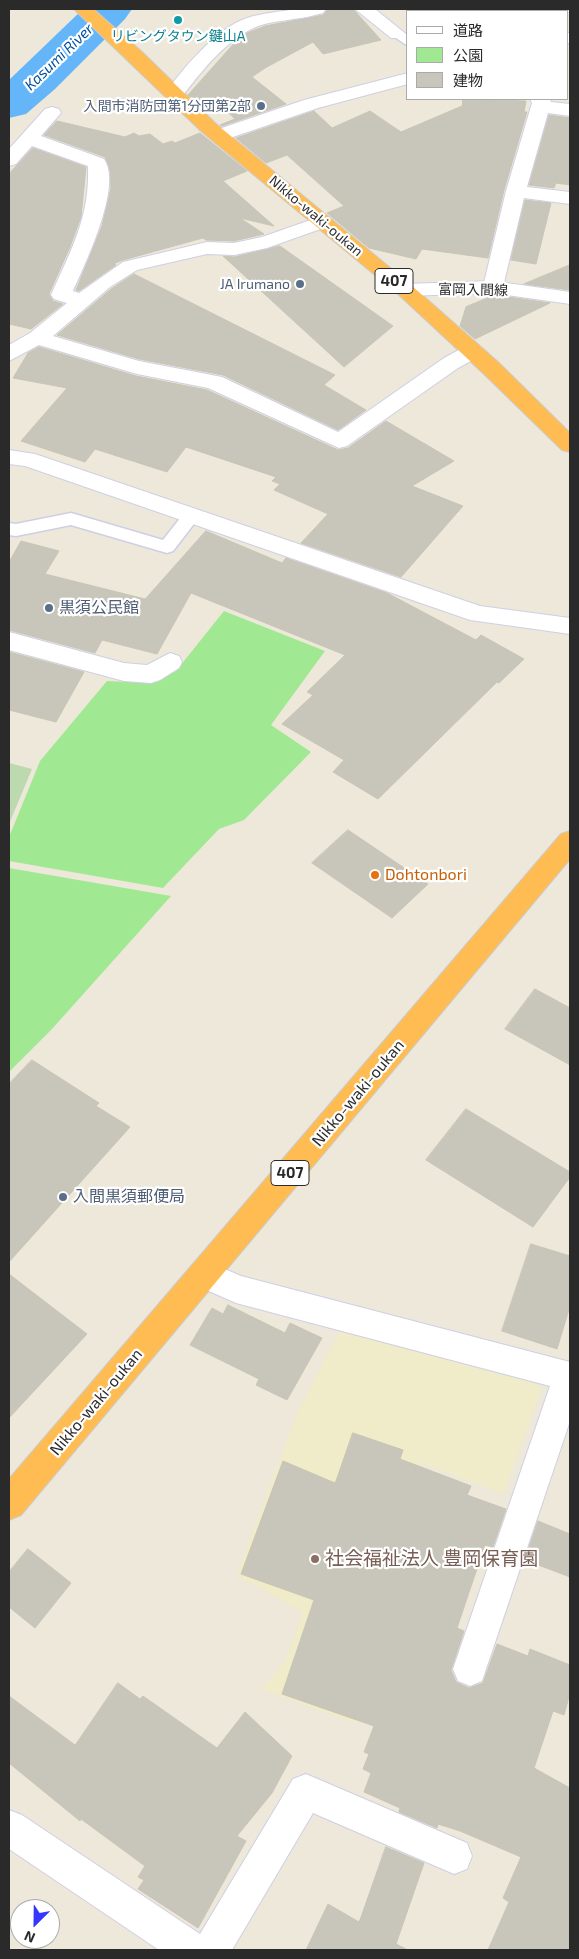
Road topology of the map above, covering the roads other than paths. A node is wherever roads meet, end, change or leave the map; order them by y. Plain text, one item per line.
1 (83, 9) edge
2 (316, 9) edge
3 (364, 9) edge
4 (402, 38) edge
5 (406, 79) edge
6 (174, 94) junction
7 (540, 103) edge
8 (570, 110) edge
9 (52, 113) dead end
10 (220, 135) junction
11 (28, 138) junction
12 (9, 160) edge
13 (516, 191) junction
14 (570, 198) edge
15 (322, 222) junction
16 (493, 287) junction
17 (405, 290) junction
18 (570, 298) edge
19 (83, 300) junction
20 (37, 338) junction
21 (473, 351) junction
22 (9, 354) edge
23 (570, 445) edge
24 (9, 457) edge
25 (191, 516) junction
26 (9, 529) edge
27 (570, 626) edge
28 (9, 641) edge
29 (170, 662) dead end
30 (570, 841) edge
31 (204, 1274) junction
32 (570, 1377) edge
33 (9, 1504) edge
34 (470, 1669) dead end
35 (9, 1828) edge
36 (454, 1856) dead end
37 (191, 1950) edge
38 (211, 1950) edge

1 - 6 highway, Nikko-waki-oukan / 407
2 - 6 street
3 - 4 street
5 - 10 street
6 - 10 highway, Nikko-waki-oukan / 407
7 - 8 street
7 - 13 street
9 - 11 street
10 - 15 highway, Nikko-waki-oukan / 407
11 - 12 street
11 - 19 street
13 - 14 street
13 - 16 street
15 - 17 highway, Nikko-waki-oukan / 407
15 - 19 street
16 - 17 street, 富岡入間線
16 - 18 street, 富岡入間線
17 - 21 highway, Nikko-waki-oukan / 407
19 - 20 street
20 - 21 street
20 - 22 street
21 - 23 highway, Nikko-waki-oukan / 407
24 - 25 street
25 - 26 lane
25 - 27 street
28 - 29 street
30 - 31 highway, Nikko-waki-oukan / 407
31 - 32 street
31 - 33 highway, Nikko-waki-oukan / 407
32 - 34 street
35 - 37 street
36 - 38 street

